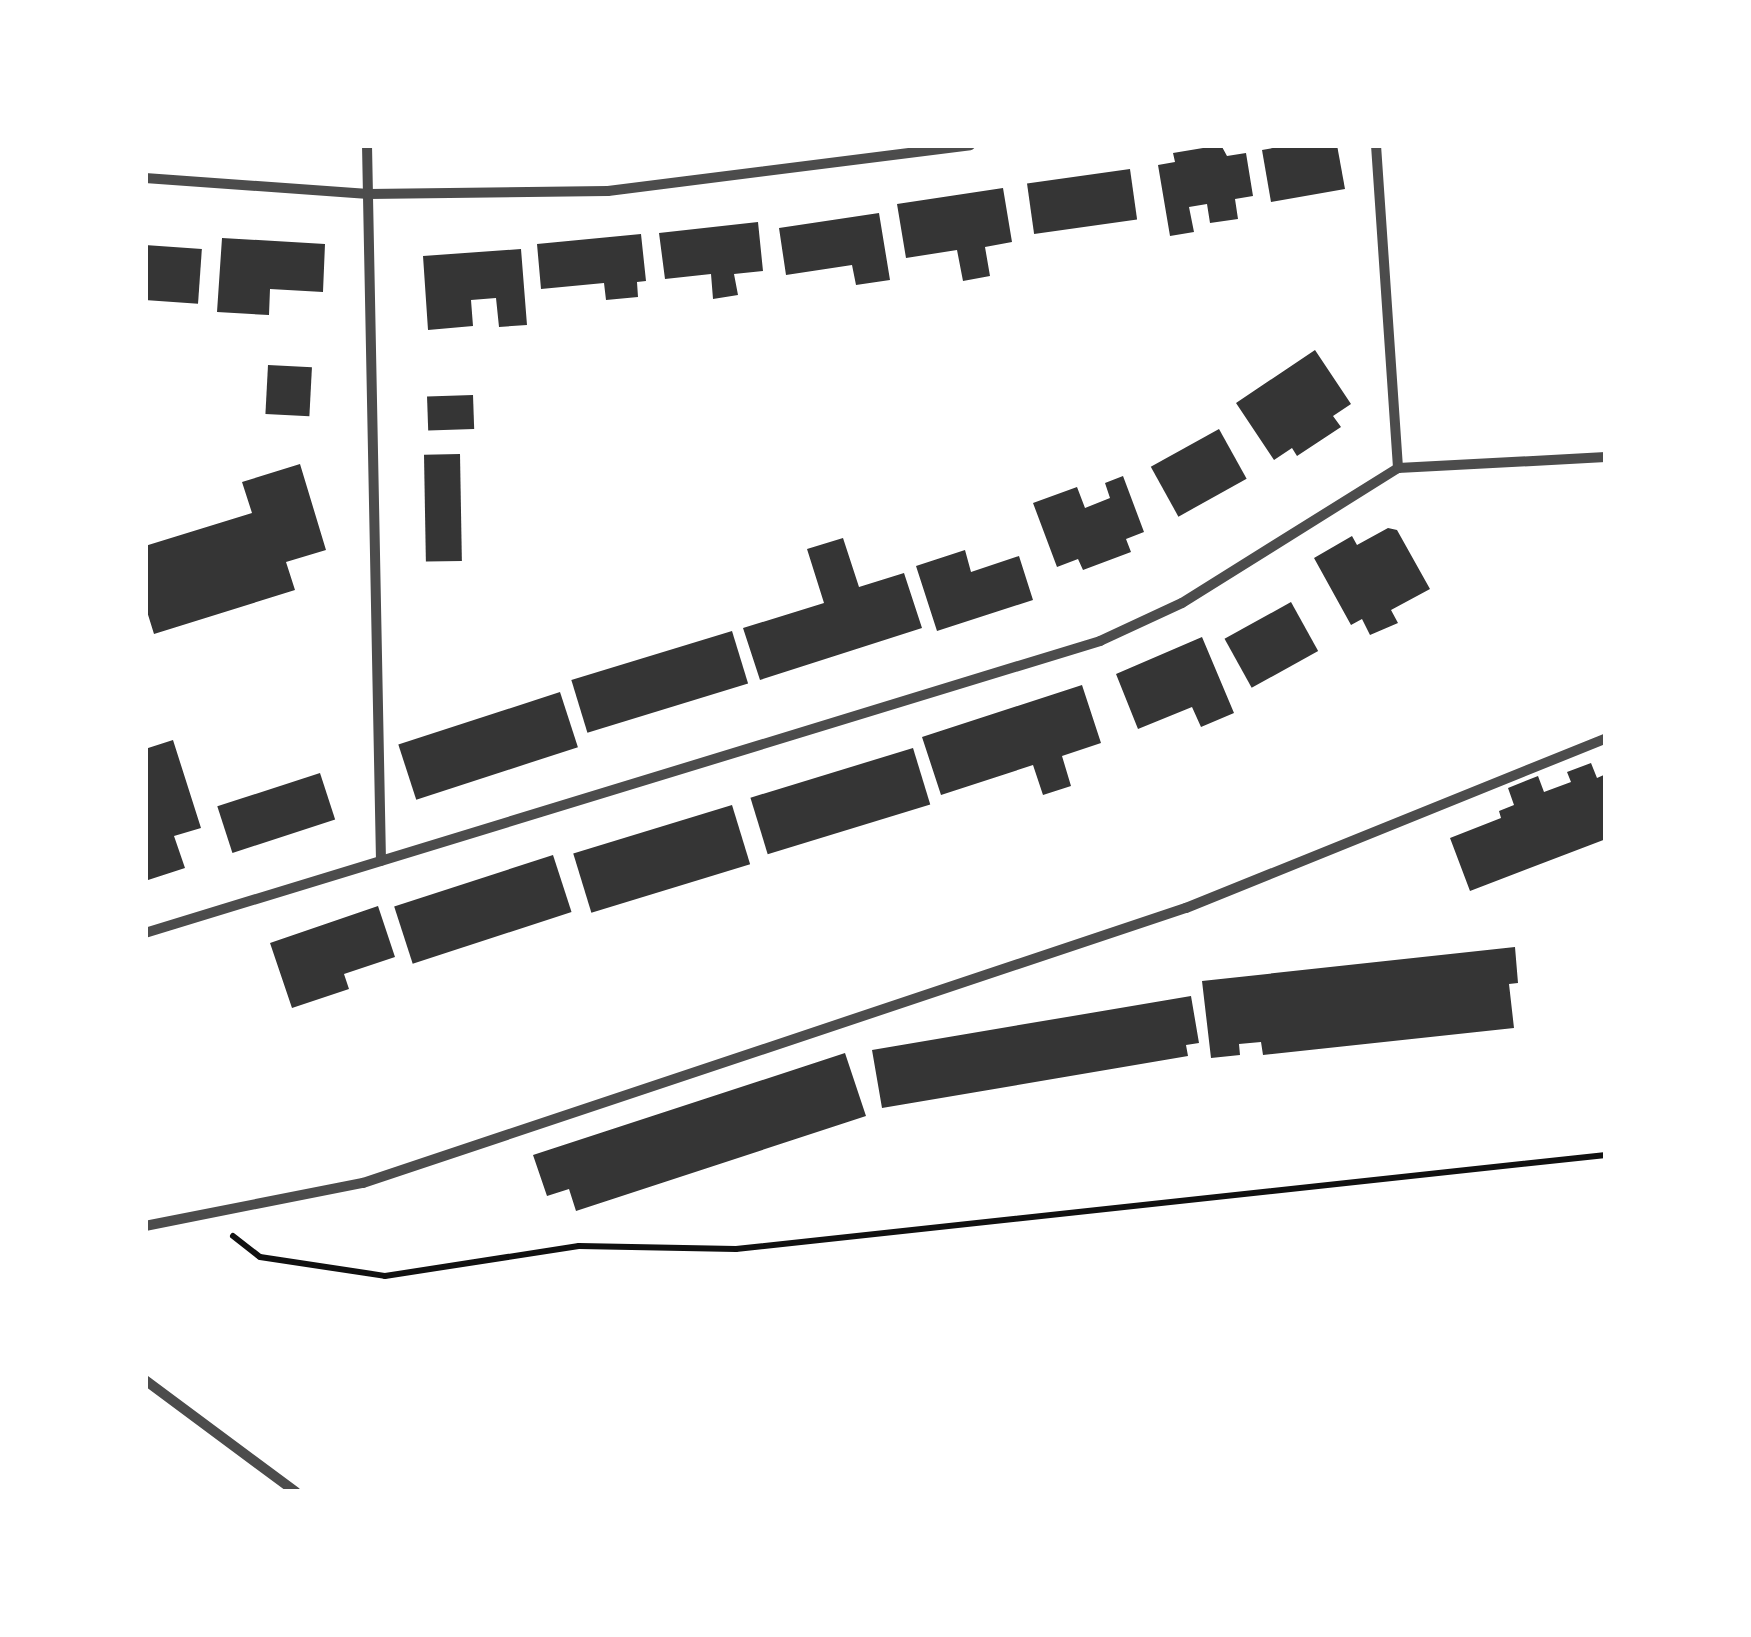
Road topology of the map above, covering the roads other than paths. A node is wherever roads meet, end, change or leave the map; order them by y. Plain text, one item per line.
1 (367, 145) edge
2 (970, 145) edge
3 (1376, 145) edge
4 (145, 178) edge
5 (368, 194) junction
6 (1606, 456) edge
7 (1398, 468) junction
8 (1606, 738) edge
9 (381, 861) junction
10 (145, 933) edge
11 (145, 1226) edge
12 (145, 1380) edge
13 (296, 1492) edge

1 - 5 street
2 - 5 street
3 - 7 street
4 - 5 street
5 - 9 street
6 - 7 street
7 - 9 street
8 - 11 street
9 - 10 street
12 - 13 street

